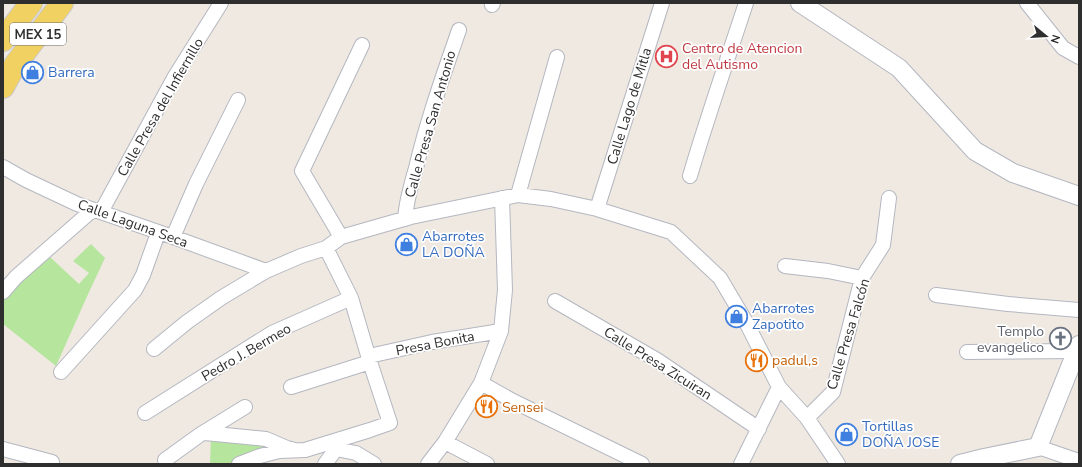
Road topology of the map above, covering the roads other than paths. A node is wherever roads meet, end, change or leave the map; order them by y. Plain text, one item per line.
1 (30, 3) edge
2 (62, 3) edge
3 (220, 3) edge
4 (662, 3) edge
5 (746, 3) edge
6 (1027, 3) edge
7 (803, 4) edge
8 (3, 14) edge
9 (459, 30) dead end
10 (3, 40) edge
11 (362, 46) dead end
12 (557, 57) dead end
13 (1079, 57) edge
14 (6, 76) edge
15 (238, 100) dead end
16 (3, 167) edge
17 (690, 176) dead end
18 (518, 195) junction
19 (1079, 196) edge
20 (502, 198) junction
21 (889, 198) dead end
22 (597, 209) junction
23 (99, 211) junction
24 (405, 219) junction
25 (158, 233) junction
26 (173, 237) junction
27 (341, 237) junction
28 (326, 248) junction
29 (785, 266) dead end
30 (266, 271) junction
31 (862, 278) junction
32 (3, 292) edge
33 (936, 295) dead end
34 (351, 298) junction
35 (555, 301) dead end
36 (1079, 310) edge
37 (500, 331) junction
38 (1078, 348) edge
39 (154, 349) dead end
40 (967, 352) dead end
41 (369, 359) junction
42 (61, 372) dead end
43 (481, 383) junction
44 (291, 387) dead end
45 (779, 387) junction
46 (245, 407) dead end
47 (145, 413) dead end
48 (807, 418) junction
49 (759, 429) junction
50 (370, 430) junction
51 (201, 434) junction
52 (445, 442) junction
53 (331, 446) junction
54 (1038, 446) junction
55 (3, 449) edge
56 (298, 451) junction
57 (356, 453) junction
58 (165, 460) dead end
59 (985, 461) edge
60 (1079, 461) edge
61 (52, 462) dead end
62 (239, 464) edge
63 (325, 464) edge
64 (374, 464) edge
65 (428, 464) edge
66 (487, 464) edge
67 (642, 464) edge
68 (741, 464) edge
69 (838, 464) edge
70 (960, 464) edge

1 - 8 main road
1 - 10 main road, MEX 15
2 - 14 main road, MEX 15
3 - 23 street, Calle Presa del Infiernillo
4 - 22 street, Calle Lago de Mitla
5 - 17 street
6 - 13 street
7 - 19 street
9 - 24 street, Calle Presa San Antonio
11 - 27 street
12 - 18 street
15 - 26 street
16 - 23 street, Calle Laguna Seca
18 - 20 street, Calle Presa San Antonio
18 - 22 street, Calle Presa San Antonio
20 - 24 street, Calle Presa San Antonio
20 - 37 street
21 - 31 street, Calle Presa Falcón
22 - 45 street, Calle Presa San Antonio
23 - 25 street, Calle Laguna Seca
23 - 32 street, Calle Presa del Infiernillo
24 - 27 street, Calle Presa San Antonio
25 - 26 street, Calle Laguna Seca
25 - 42 street
26 - 30 street, Calle Laguna Seca
27 - 28 street, Calle Presa San Antonio
28 - 30 street, Calle Presa San Antonio
28 - 34 street
29 - 31 street
30 - 39 street, Calle Presa San Antonio
31 - 48 street, Calle Presa Falcón
33 - 36 street
34 - 41 street
34 - 47 street, Pedro J. Bermeo
35 - 49 street, Calle Presa Zicuiran
37 - 41 street, Presa Bonita
37 - 43 street
38 - 40 street
38 - 54 street
41 - 44 street, Presa Bonita
41 - 50 street
43 - 52 street
43 - 67 street
45 - 48 street, Calle Presa San Antonio
45 - 49 street
46 - 51 street
48 - 69 street, Calle Presa San Antonio
49 - 68 street
50 - 53 street
50 - 57 street
51 - 56 street
51 - 58 street
52 - 65 street
52 - 66 street
53 - 56 street
53 - 57 street
53 - 63 street
54 - 59 street
54 - 60 street
55 - 61 street
56 - 62 street
57 - 64 street
59 - 70 street

